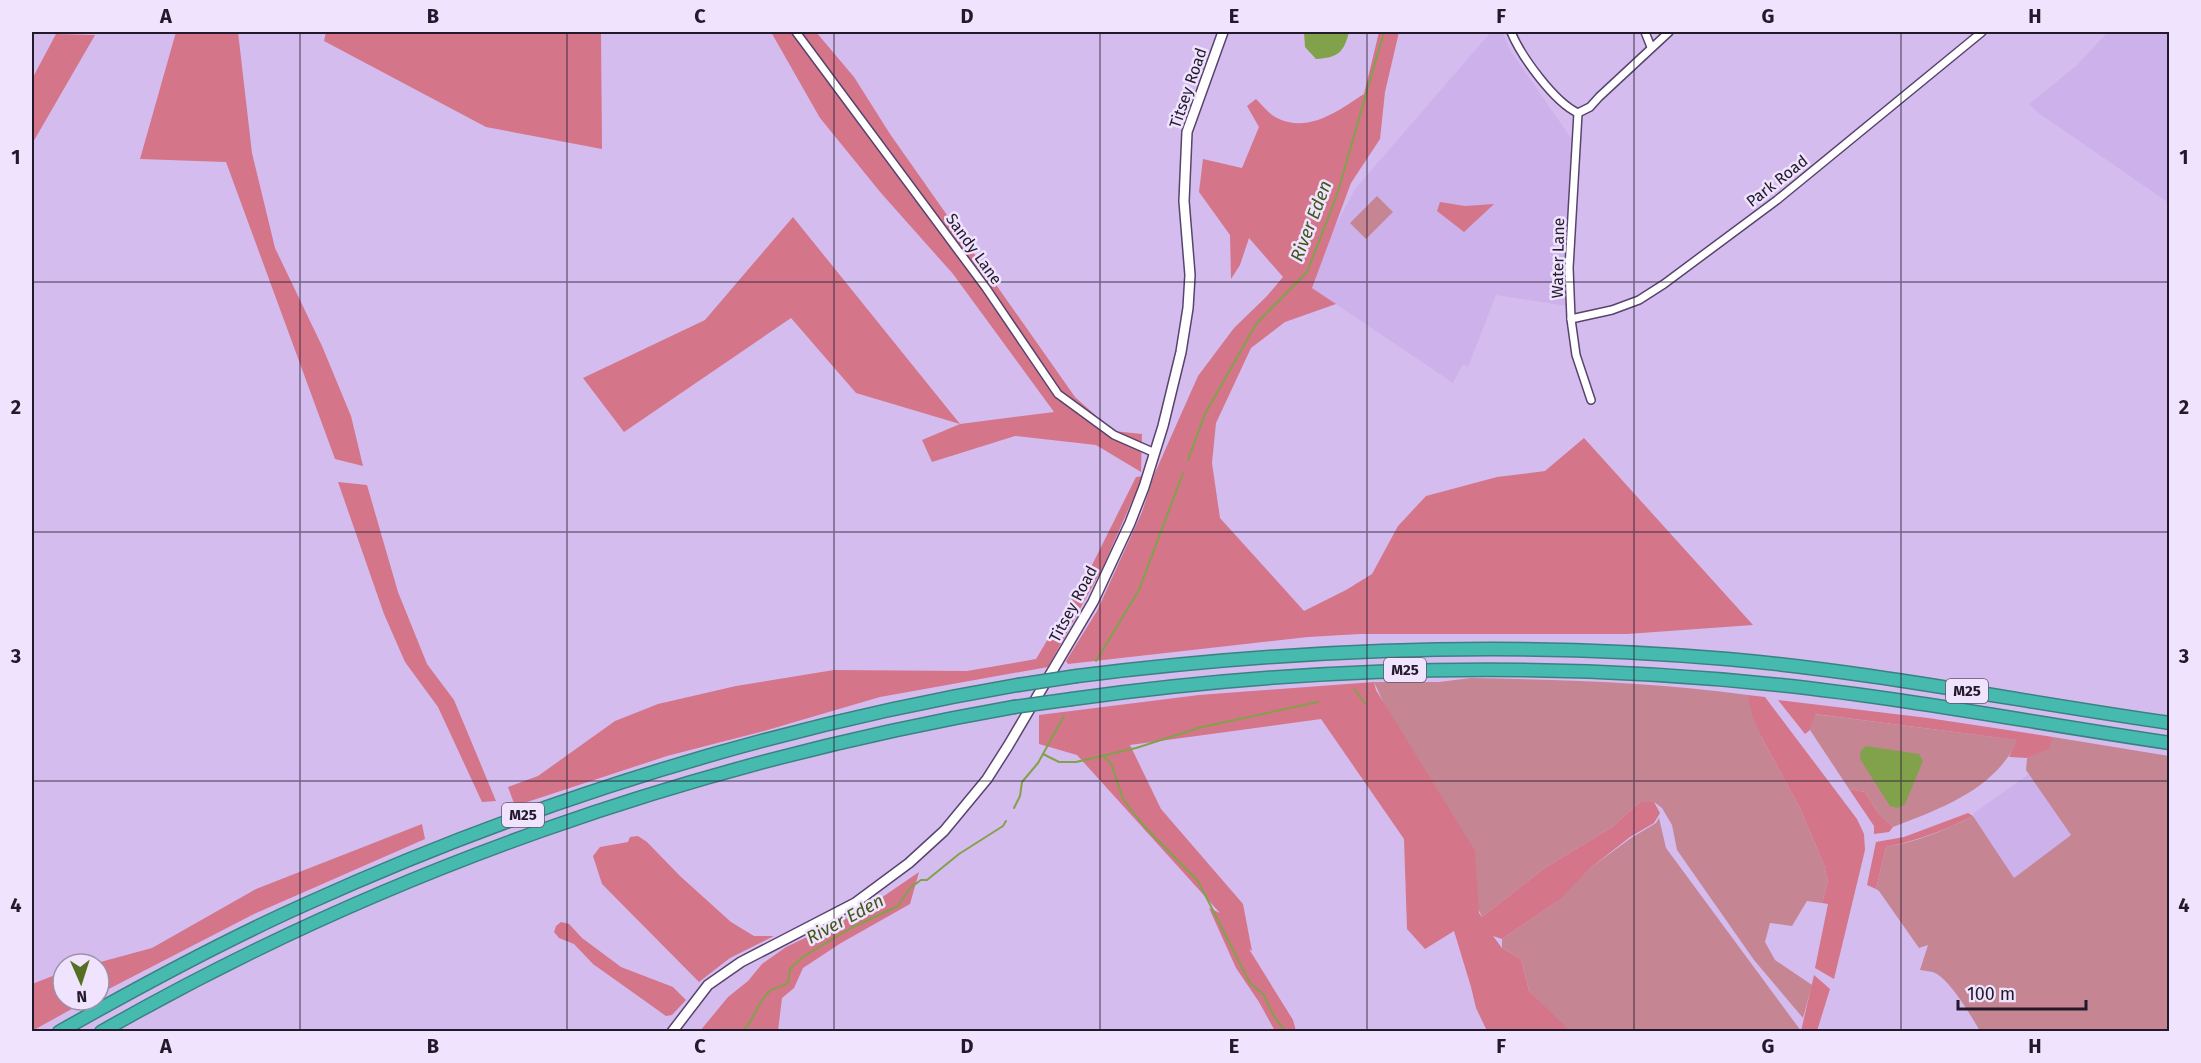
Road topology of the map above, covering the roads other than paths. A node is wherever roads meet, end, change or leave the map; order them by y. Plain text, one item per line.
1 (796, 32) edge
2 (1223, 32) edge
3 (1511, 32) edge
4 (1645, 32) edge
5 (1669, 32) edge
6 (1982, 32) edge
7 (1651, 47) junction
8 (1578, 113) junction
9 (1571, 319) junction
10 (1591, 400) dead end
11 (1155, 453) junction
12 (2169, 723) edge
13 (2169, 743) edge
14 (59, 1032) edge
15 (101, 1032) edge
16 (672, 1032) edge

1 - 11 street, Sandy Lane
2 - 11 main road, Titsey Road
3 - 8 street
4 - 7 street
5 - 7 street
6 - 9 street, Park Road
7 - 8 street
8 - 9 street, Water Lane
9 - 10 street, Water Lane
11 - 16 main road, Titsey Road
12 - 14 highway, M25, bridge
13 - 15 highway, M25, bridge

